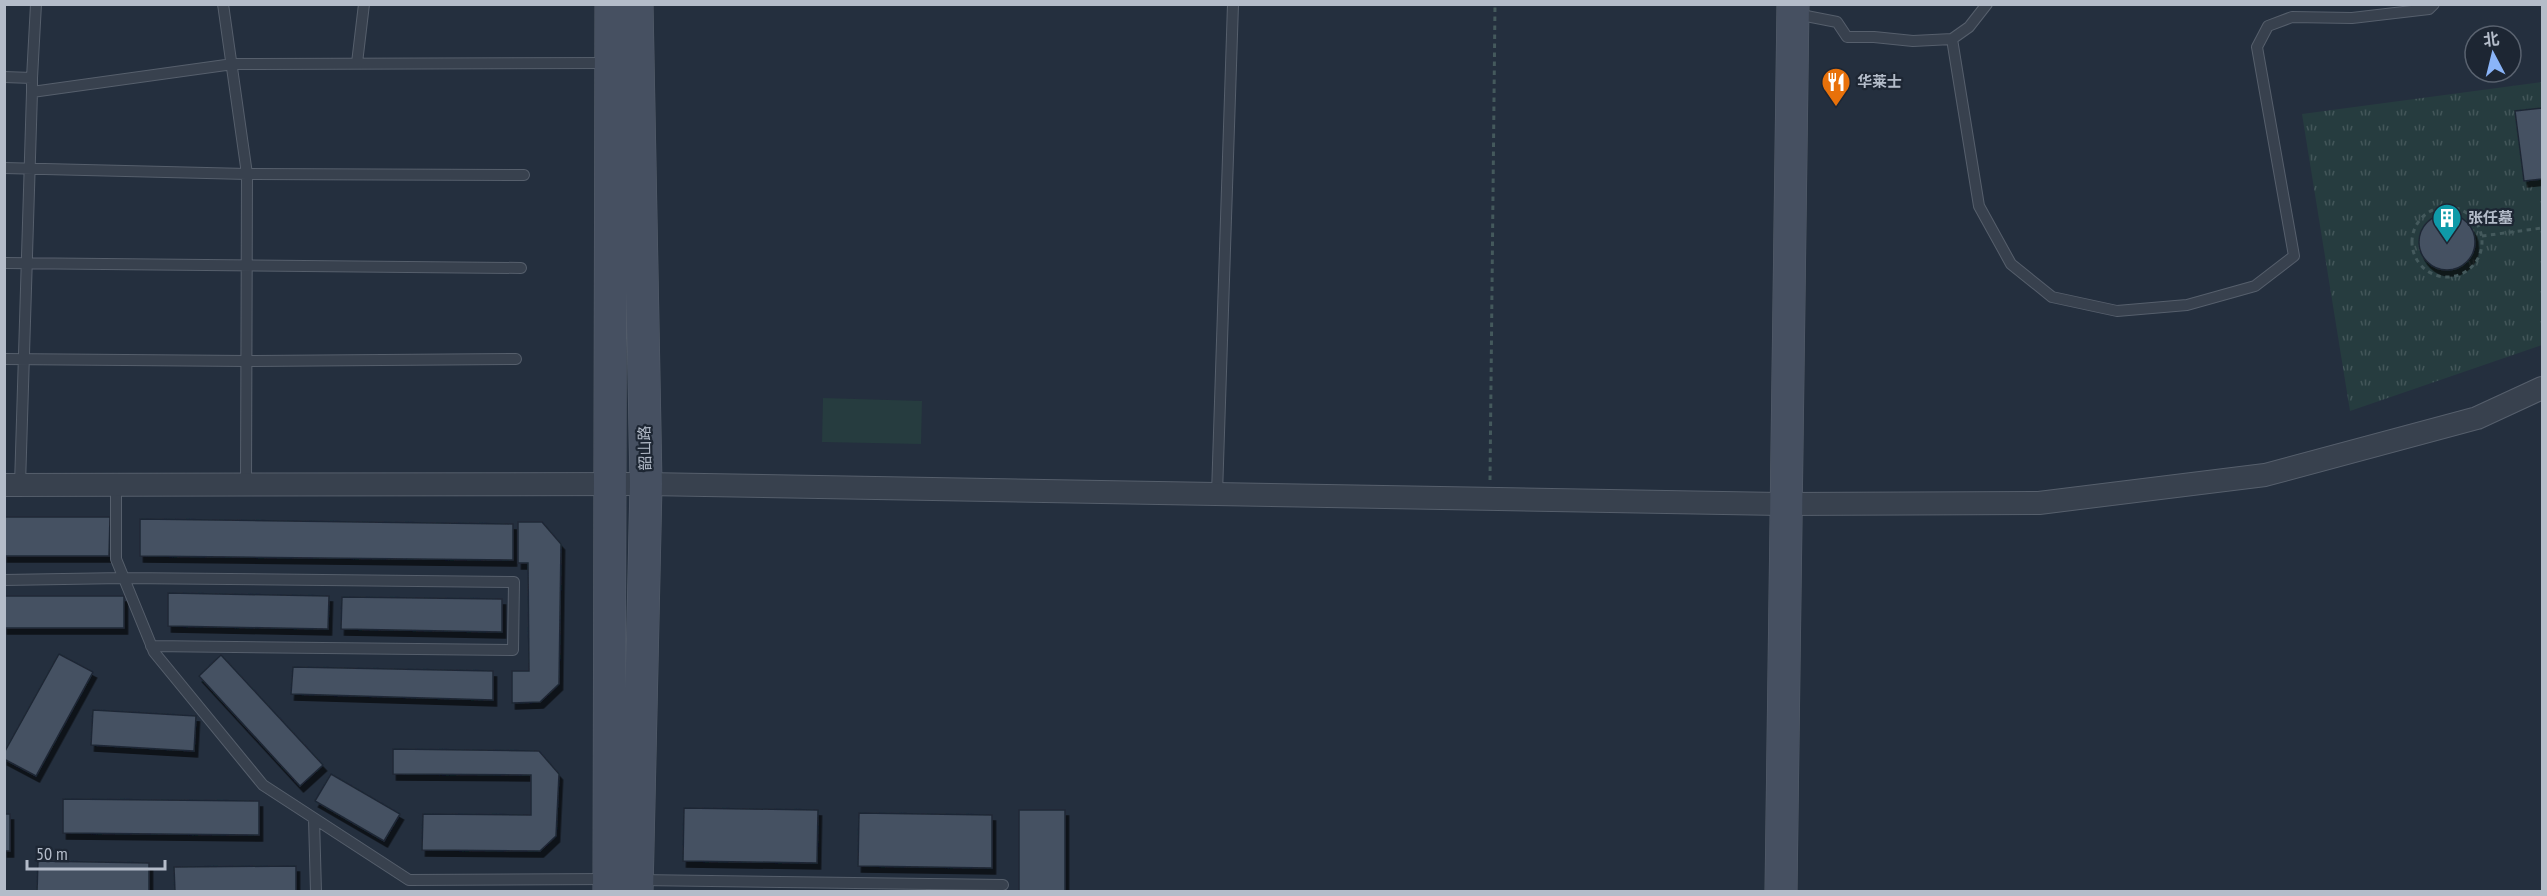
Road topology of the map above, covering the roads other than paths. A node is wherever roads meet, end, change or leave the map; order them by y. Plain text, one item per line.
1 (36, 4) edge
2 (223, 4) edge
3 (364, 4) edge
4 (611, 4) edge
5 (637, 4) edge
6 (1233, 4) edge
7 (1987, 4) edge
8 (2433, 4) edge
9 (1793, 9) edge
10 (1952, 39) junction
11 (357, 63) junction
12 (611, 63) junction
13 (233, 64) junction
14 (4, 77) edge
15 (32, 78) junction
16 (32, 92) junction
17 (4, 168) edge
18 (30, 168) junction
19 (247, 174) junction
20 (524, 175) dead end
21 (4, 262) edge
22 (27, 263) junction
23 (247, 264) junction
24 (521, 268) dead end
25 (4, 359) edge
26 (516, 359) dead end
27 (24, 360) junction
28 (246, 361) junction
29 (2542, 388) edge
30 (646, 484) junction
31 (12, 485) edge
32 (116, 485) junction
33 (246, 485) junction
34 (612, 485) junction
35 (1217, 494) junction
36 (1784, 504) junction
37 (123, 578) junction
38 (4, 580) edge
39 (151, 646) junction
40 (314, 819) junction
41 (623, 885) edge
42 (1003, 885) dead end
43 (409, 886) edge
44 (938, 888) edge
45 (316, 891) edge
46 (1781, 891) edge

1 - 15 lane
2 - 13 lane
3 - 11 lane
4 - 12 main road
5 - 30 main road, 韶山路
6 - 35 lane
7 - 10 lane
8 - 10 lane
9 - 10 lane
9 - 36 main road
11 - 12 lane
11 - 13 lane
12 - 34 main road
13 - 16 lane
13 - 19 lane
14 - 15 lane
15 - 16 lane
16 - 18 lane
17 - 18 lane
18 - 19 lane
18 - 22 lane
19 - 20 lane
19 - 23 lane
21 - 22 lane
22 - 23 lane
22 - 27 lane
23 - 24 lane
23 - 28 lane
25 - 27 lane
26 - 28 lane
27 - 28 lane
27 - 31 lane
28 - 33 lane
29 - 36 street
30 - 34 street
30 - 35 street
30 - 41 main road, 韶山路
31 - 32 street
32 - 33 street
32 - 37 lane
33 - 34 street
34 - 41 main road
35 - 36 street
36 - 46 main road
37 - 38 lane
37 - 39 lane
37 - 39 lane
39 - 40 lane
40 - 43 lane
40 - 45 lane
41 - 43 lane
41 - 44 lane
42 - 44 lane

